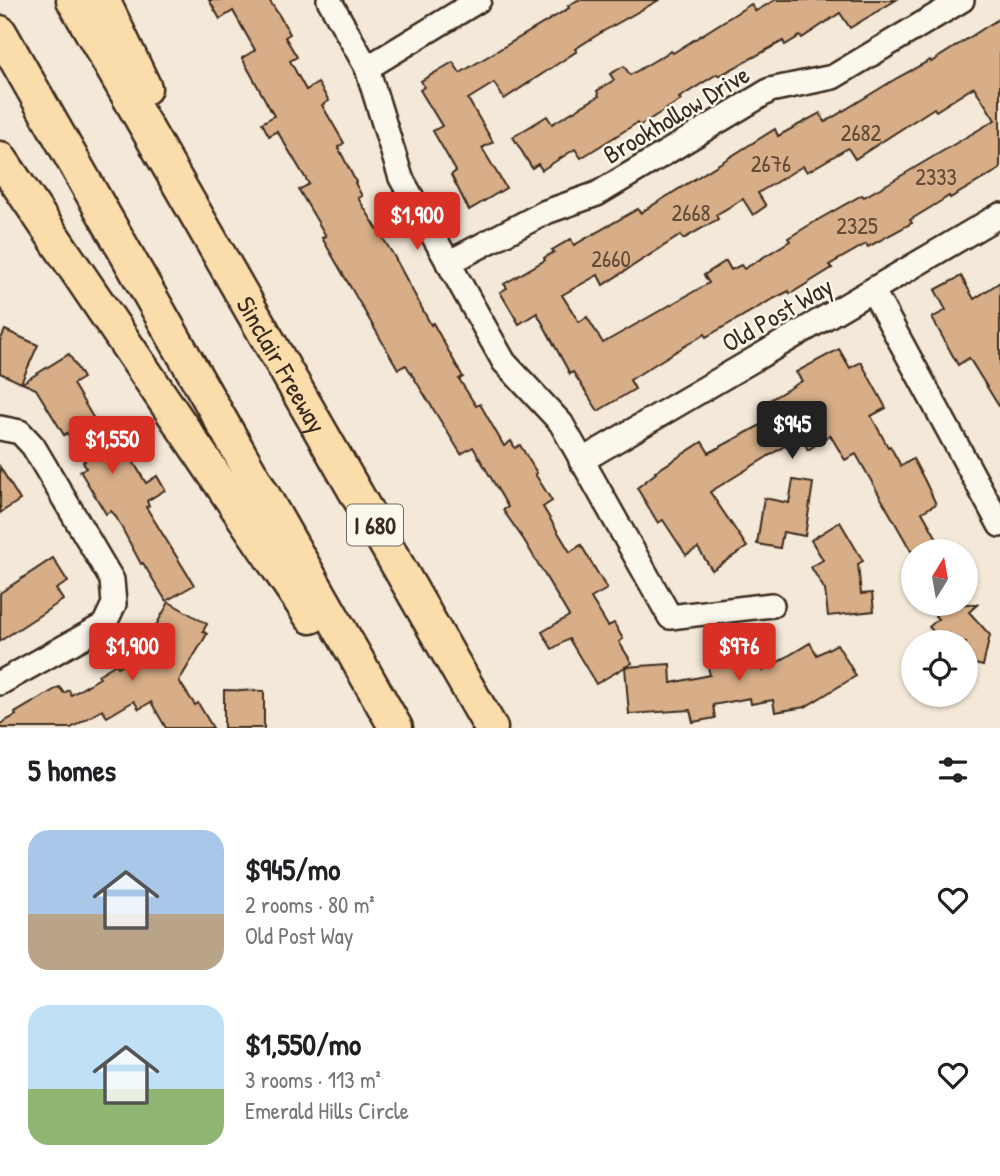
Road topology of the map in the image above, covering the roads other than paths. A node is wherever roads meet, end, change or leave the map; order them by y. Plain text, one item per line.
1 (73, 0) edge
2 (103, 0) edge
3 (328, 0) edge
4 (479, 0) edge
5 (962, 0) edge
6 (928, 8) edge
7 (0, 32) edge
8 (367, 68) junction
9 (1, 159) edge
10 (1000, 215) edge
11 (448, 263) junction
12 (873, 291) junction
13 (259, 322) junction
14 (0, 428) edge
15 (582, 461) junction
16 (1000, 525) edge
17 (772, 605) dead end
18 (0, 683) edge
19 (387, 728) edge
20 (396, 728) edge
21 (491, 728) edge

1 - 13 highway, Sinclair Freeway / I 680
2 - 13 highway
3 - 8 street
4 - 8 street
5 - 6 street, Brookhollow Drive
6 - 11 street, Brookhollow Drive
7 - 20 highway
8 - 11 street
9 - 19 highway
10 - 12 street, Old Post Way
11 - 15 street
12 - 15 street, Old Post Way
12 - 16 street
13 - 21 highway, Sinclair Freeway / I 680
14 - 18 street
15 - 17 street

